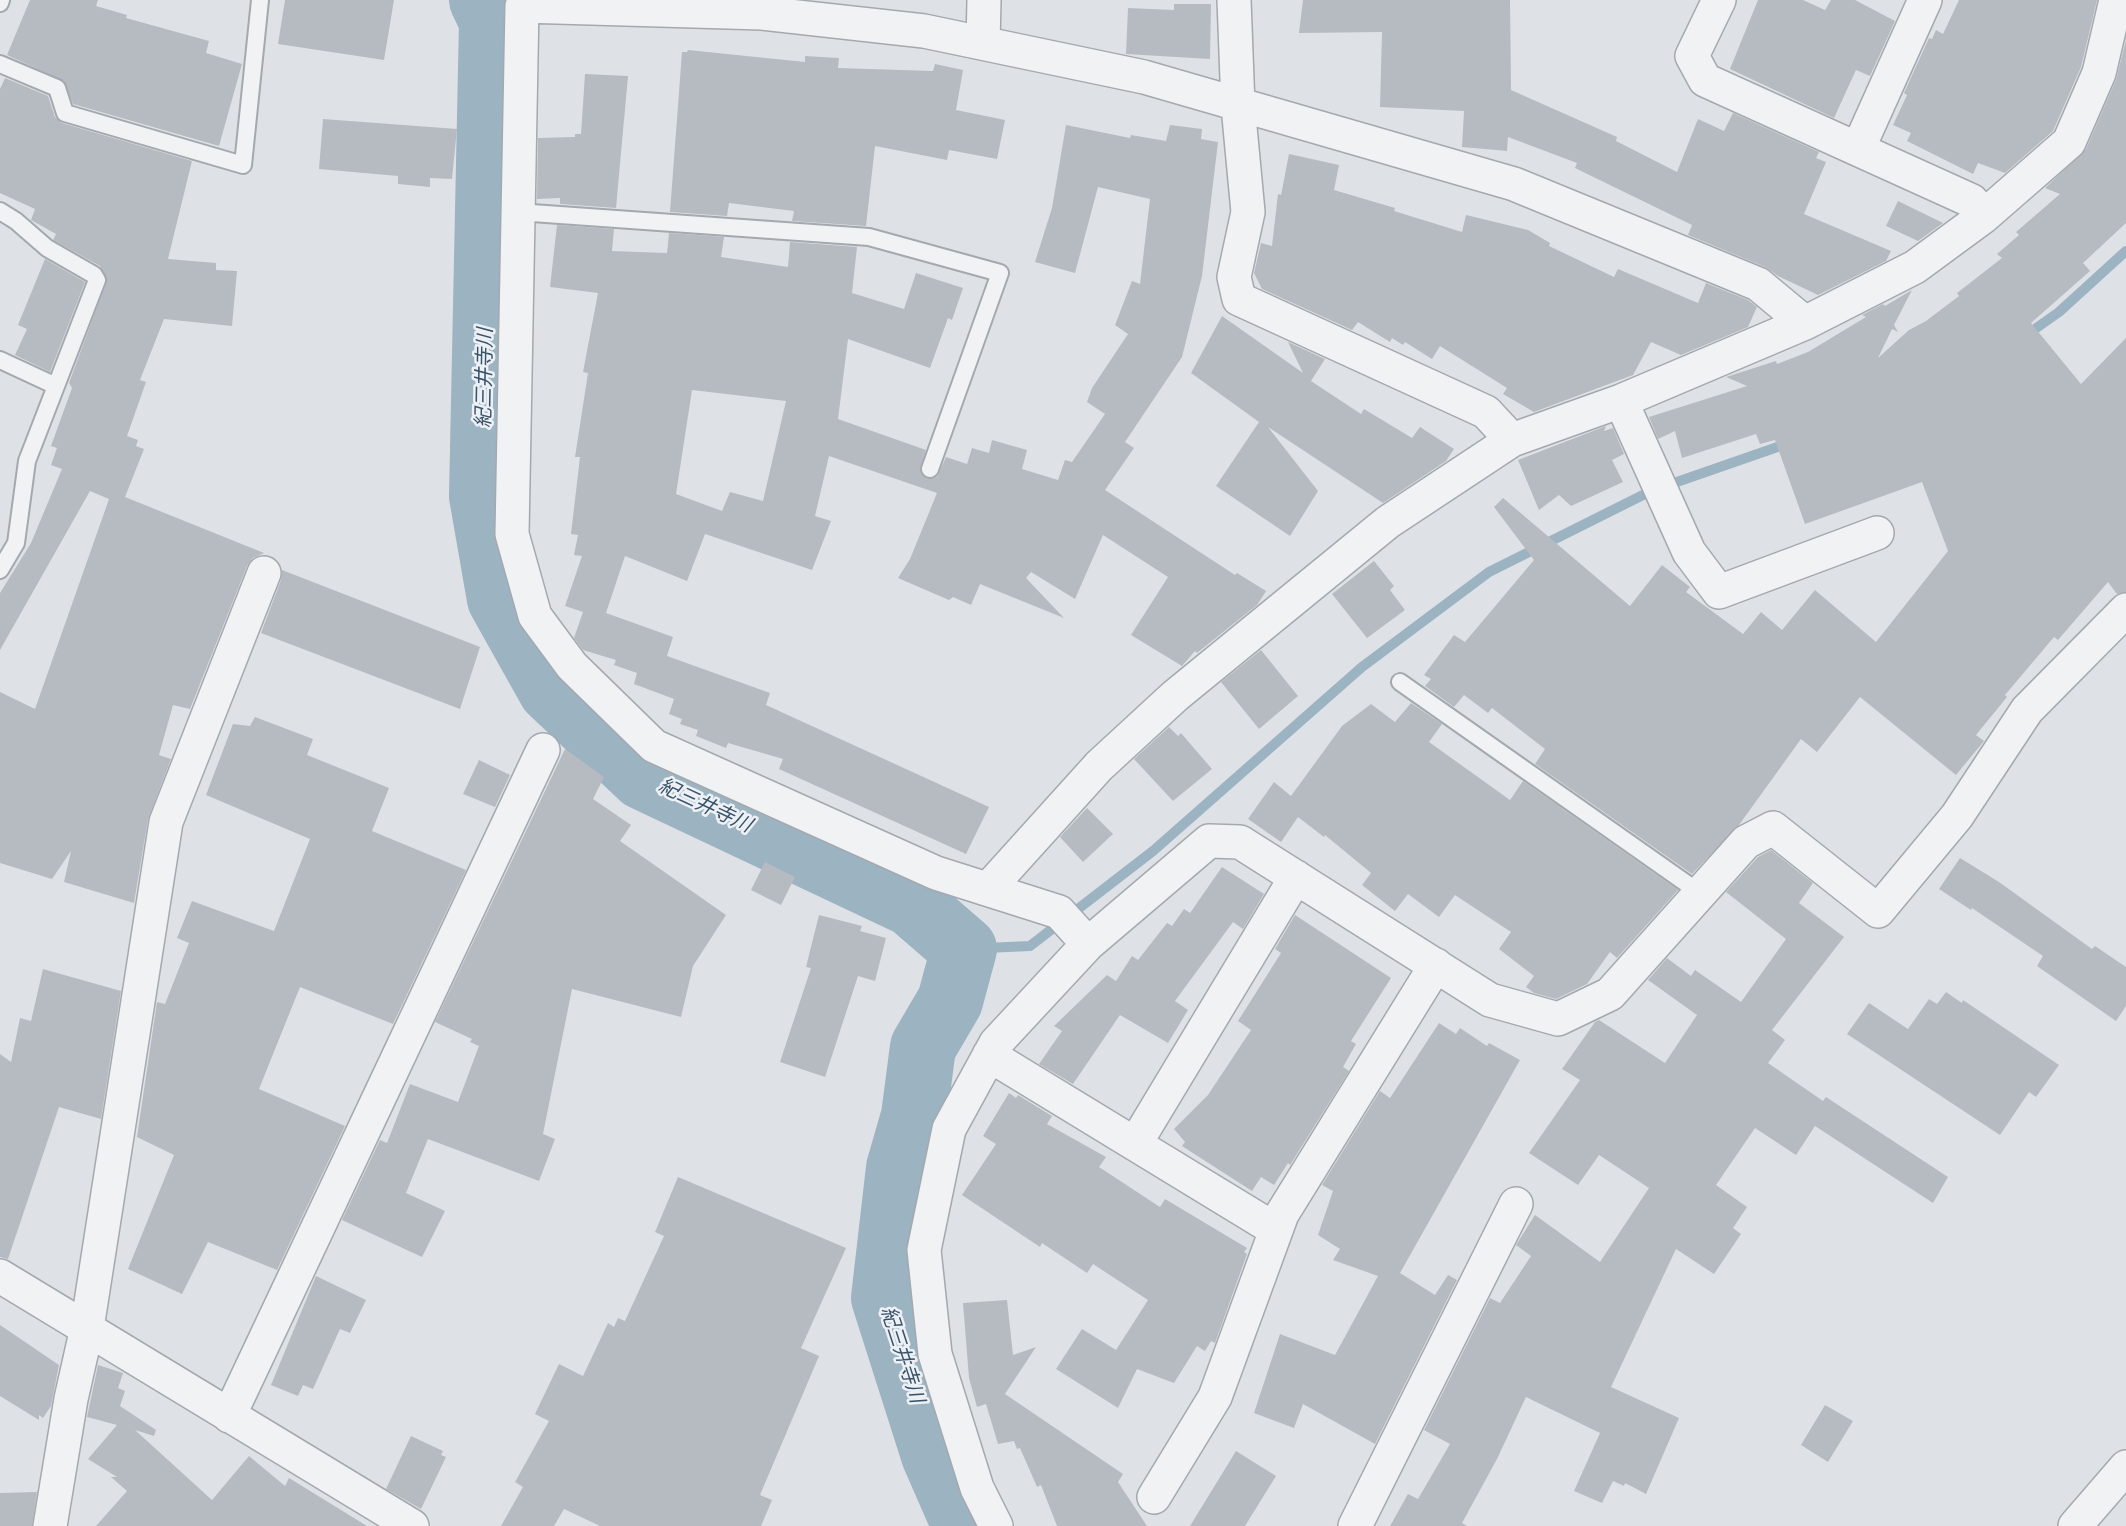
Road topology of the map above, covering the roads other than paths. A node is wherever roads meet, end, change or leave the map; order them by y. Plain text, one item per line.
1 (260, 0) edge
2 (984, 0) edge
3 (1234, 0) edge
4 (1719, 0) edge
5 (1925, 0) edge
6 (2116, 0) edge
7 (521, 3) edge
8 (983, 43) junction
9 (0, 64) edge
10 (1238, 106) junction
11 (1858, 149) junction
12 (0, 212) edge
13 (518, 212) junction
14 (1983, 217) junction
15 (1805, 323) junction
16 (0, 360) edge
17 (56, 386) junction
18 (1621, 401) junction
19 (1512, 440) junction
20 (930, 469) dead end
21 (1877, 533) dead end
22 (0, 570) edge
23 (264, 573) dead end
24 (2126, 610) edge
25 (1400, 682) dead end
26 (543, 750) dead end
27 (1296, 877) junction
28 (988, 889) junction
29 (1700, 893) junction
30 (1084, 940) junction
31 (1436, 965) junction
32 (989, 1055) junction
33 (1135, 1144) junction
34 (1516, 1204) dead end
35 (1276, 1230) junction
36 (0, 1276) edge
37 (87, 1328) junction
38 (229, 1416) junction
39 (2126, 1467) edge
40 (1154, 1497) dead end
41 (50, 1526) edge
42 (412, 1526) edge
43 (996, 1526) edge
44 (1356, 1526) edge
45 (2075, 1526) edge

1 - 9 lane
2 - 8 street
3 - 10 street
4 - 11 street
5 - 11 street
6 - 14 street
7 - 8 street
7 - 13 street
8 - 10 street
10 - 15 street
10 - 19 street
11 - 14 street
12 - 17 lane
13 - 20 lane
13 - 28 street
14 - 15 street
15 - 18 street
16 - 17 lane
17 - 22 lane
18 - 19 street
18 - 21 street
19 - 28 street
23 - 37 street
24 - 29 street
25 - 29 lane
26 - 38 street
27 - 30 street
27 - 31 street
27 - 33 street
28 - 30 street
29 - 31 street
30 - 32 street
31 - 35 street
32 - 33 street
32 - 43 street
33 - 35 street
34 - 44 street
35 - 40 street
36 - 37 street
37 - 38 street
37 - 41 street
38 - 42 street
39 - 45 street

